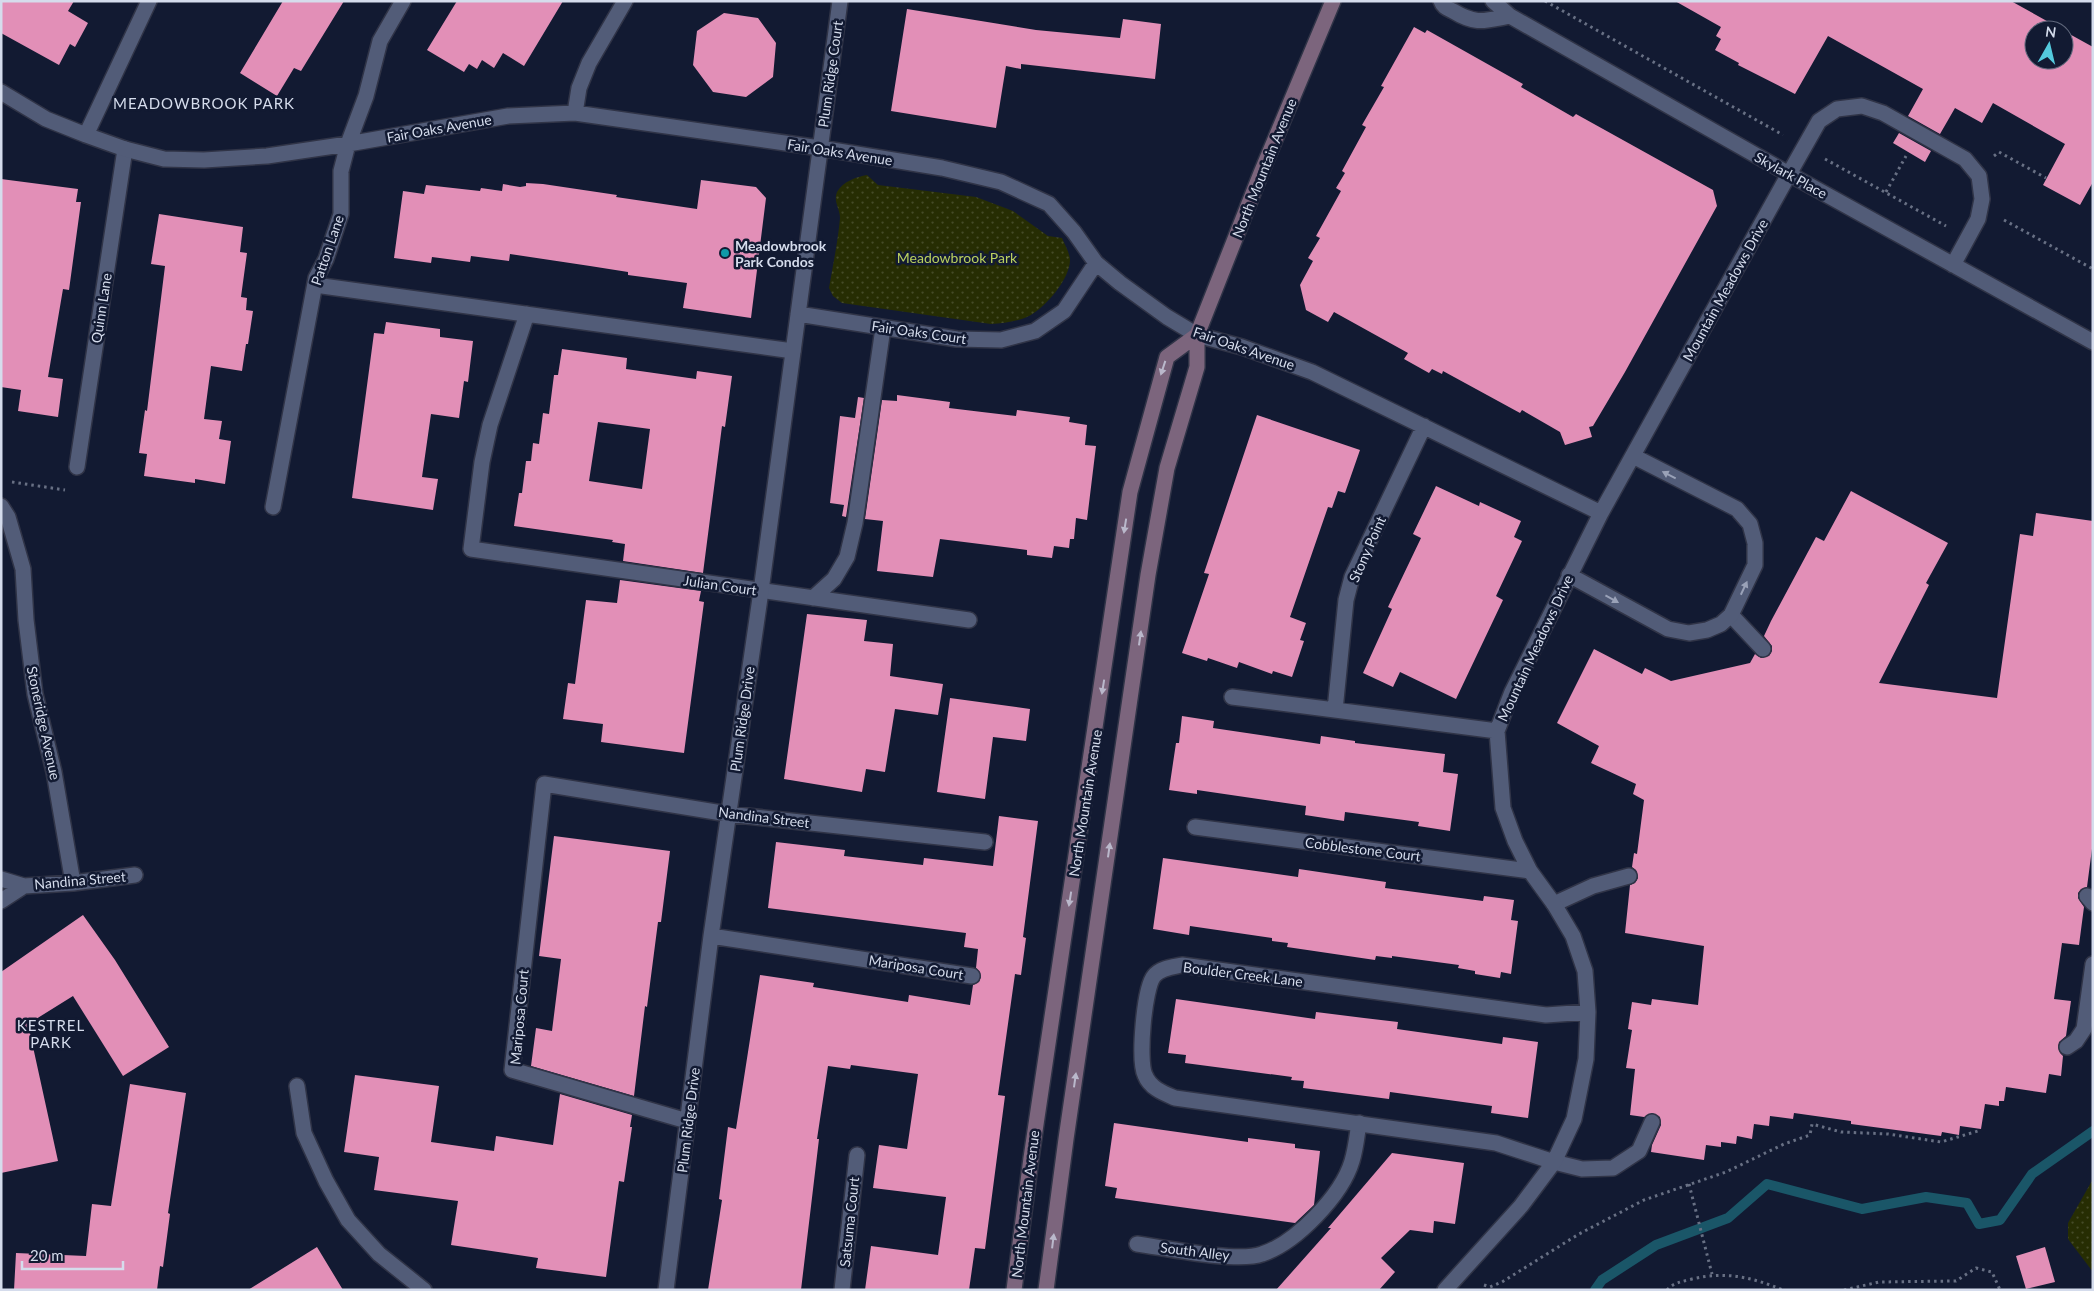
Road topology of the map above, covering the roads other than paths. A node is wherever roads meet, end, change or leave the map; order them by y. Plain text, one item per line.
1 (149, 1) edge
2 (403, 1) edge
3 (625, 1) edge
4 (840, 1) edge
5 (1333, 1) edge
6 (1441, 1) edge
7 (1493, 1) edge
8 (1510, 16) junction
9 (1, 92) edge
10 (576, 113) junction
11 (86, 135) junction
12 (348, 144) junction
13 (820, 148) junction
14 (125, 149) junction
15 (1789, 174) junction
16 (1096, 262) junction
17 (1953, 265) junction
18 (314, 286) junction
19 (526, 314) junction
20 (798, 314) junction
21 (883, 328) junction
22 (1197, 334) junction
23 (2093, 342) edge
24 (793, 351) junction
25 (1424, 426) junction
26 (1633, 456) junction
27 (77, 467) dead end
28 (1, 506) edge
29 (273, 507) dead end
30 (1601, 513) junction
31 (1569, 575) junction
32 (761, 591) junction
33 (813, 598) junction
34 (1731, 615) junction
35 (969, 620) dead end
36 (1763, 649) dead end
37 (1232, 696) dead end
38 (1335, 710) junction
39 (1497, 732) junction
40 (544, 784) joint
41 (728, 814) junction
42 (1195, 827) dead end
43 (985, 842) dead end
44 (1530, 871) junction
45 (135, 875) dead end
46 (1629, 876) dead end
47 (1, 879) edge
48 (73, 883) junction
49 (24, 886) junction
50 (1, 901) edge
51 (1554, 904) junction
52 (710, 936) junction
53 (2093, 964) edge
54 (972, 976) dead end
55 (1588, 1012) junction
56 (2066, 1046) dead end
57 (297, 1086) dead end
58 (687, 1121) junction
59 (1652, 1122) dead end
60 (1360, 1123) junction
61 (856, 1155) dead end
62 (1554, 1162) junction
63 (1137, 1244) dead end
64 (424, 1290) edge
65 (666, 1290) edge
66 (842, 1290) edge
67 (1014, 1290) edge
68 (1046, 1290) edge
69 (1444, 1290) edge

1 - 11 street
2 - 12 street, Patton Lane
3 - 10 street
4 - 13 street, Plum Ridge Court
5 - 22 street, North Mountain Avenue
6 - 8 street
7 - 8 street, Skylark Place
8 - 15 street, Skylark Place
9 - 11 street, Fair Oaks Avenue
10 - 12 street, Fair Oaks Avenue
10 - 13 street, Fair Oaks Avenue
11 - 14 street, Fair Oaks Avenue
12 - 14 street, Fair Oaks Avenue
12 - 18 street, Patton Lane
13 - 16 street, Fair Oaks Avenue
13 - 20 street, Plum Ridge Drive
14 - 27 street, Quinn Lane
15 - 17 street, Skylark Place
15 - 17 street, Mountain Meadows Drive
15 - 26 street, Mountain Meadows Drive
16 - 21 street, Fair Oaks Court
16 - 22 street, Fair Oaks Avenue
17 - 23 street, Skylark Place
18 - 19 street
18 - 29 street, Patton Lane
19 - 24 street
19 - 32 street, Julian Court
20 - 21 street, Fair Oaks Court
20 - 24 street, Plum Ridge Drive
21 - 33 street
22 - 25 street, Fair Oaks Avenue
22 -> 67 street, North Mountain Avenue
68 -> 22 street, North Mountain Avenue
24 - 32 street, Plum Ridge Drive
25 - 30 street, Fair Oaks Avenue
25 - 38 street, Stony Point
26 - 30 street, Mountain Meadows Drive
34 -> 26 street
28 - 48 street, Stoneridge Avenue
30 - 31 street, Mountain Meadows Drive
31 -> 34 street
31 - 39 street, Mountain Meadows Drive
32 - 33 street, Julian Court
32 - 41 street, Plum Ridge Drive
33 - 35 street, Julian Court
34 - 36 street
37 - 38 street
38 - 39 street
39 - 44 street, Mountain Meadows Drive
40 - 41 street, Nandina Street
40 - 58 street, Mariposa Court
41 - 43 street, Nandina Street
41 - 52 street, Plum Ridge Drive
42 - 44 street, Cobblestone Court
44 - 51 street, Mountain Meadows Drive
45 - 48 street, Nandina Street
46 - 51 street
47 - 49 street, Nandina Street
48 - 49 street, Nandina Street
49 - 50 street, Nandina Street
51 - 55 street, Mountain Meadows Drive
52 - 54 street, Mariposa Court
52 - 58 street, Plum Ridge Drive
53 - 56 street
55 - 60 street, Boulder Creek Lane
55 - 62 street, Mountain Meadows Drive
57 - 64 street
58 - 65 street, Plum Ridge Drive
59 - 62 street, Boulder Creek Lane
60 - 62 street, Boulder Creek Lane
60 - 63 street, South Alley
61 - 66 street, Satsuma Court
62 - 69 street, Mountain Meadows Drive

